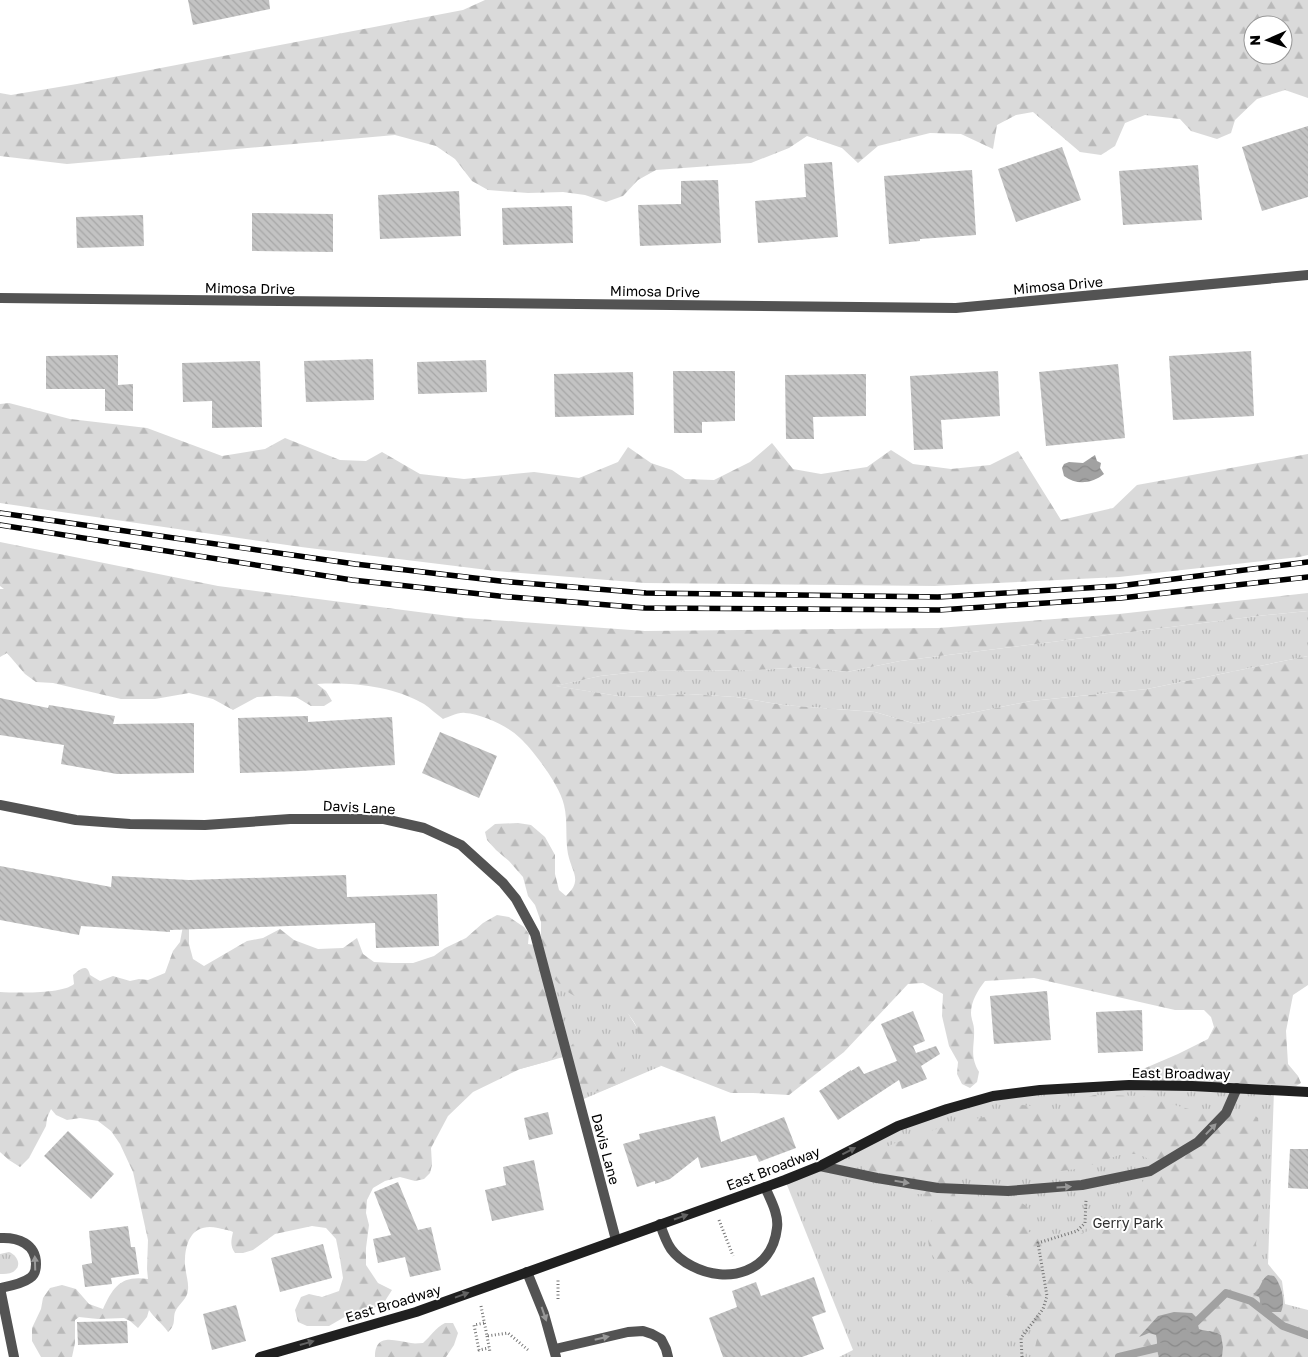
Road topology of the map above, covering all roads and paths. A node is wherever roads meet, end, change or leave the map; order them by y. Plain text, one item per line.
1 (1308, 275) edge
2 (0, 298) edge
3 (0, 805) edge
4 (1237, 1088) junction
5 (1308, 1092) edge
6 (820, 1166) junction
7 (1086, 1185) junction
8 (765, 1187) junction
9 (718, 1220) dead end
10 (660, 1224) junction
11 (0, 1238) edge
12 (616, 1240) junction
13 (527, 1272) junction
14 (739, 1273) junction
15 (0, 1288) edge
16 (481, 1306) dead end
17 (484, 1323) junction
18 (487, 1336) junction
19 (528, 1350) dead end
20 (555, 1353) edge
21 (14, 1357) edge
22 (260, 1357) edge
23 (668, 1357) edge
24 (1022, 1357) edge

1 - 2 street, Mimosa Drive
3 - 12 street, Davis Lane
4 - 5 main road, East Broadway
6 -> 4 main road, East Broadway
7 -> 4 street
6 -> 7 street
6 - 8 main road, East Broadway
7 - 24 path
10 -> 8 main road, East Broadway
8 - 14 street
9 - 14 path
10 - 12 main road, East Broadway
10 - 14 street
15 -> 11 street
12 - 13 main road, East Broadway
13 -> 20 street
22 -> 13 main road, East Broadway
15 - 21 street
16 - 17 path
17 - 18 path
17 - 18 path
18 - 19 path
20 -> 23 street

